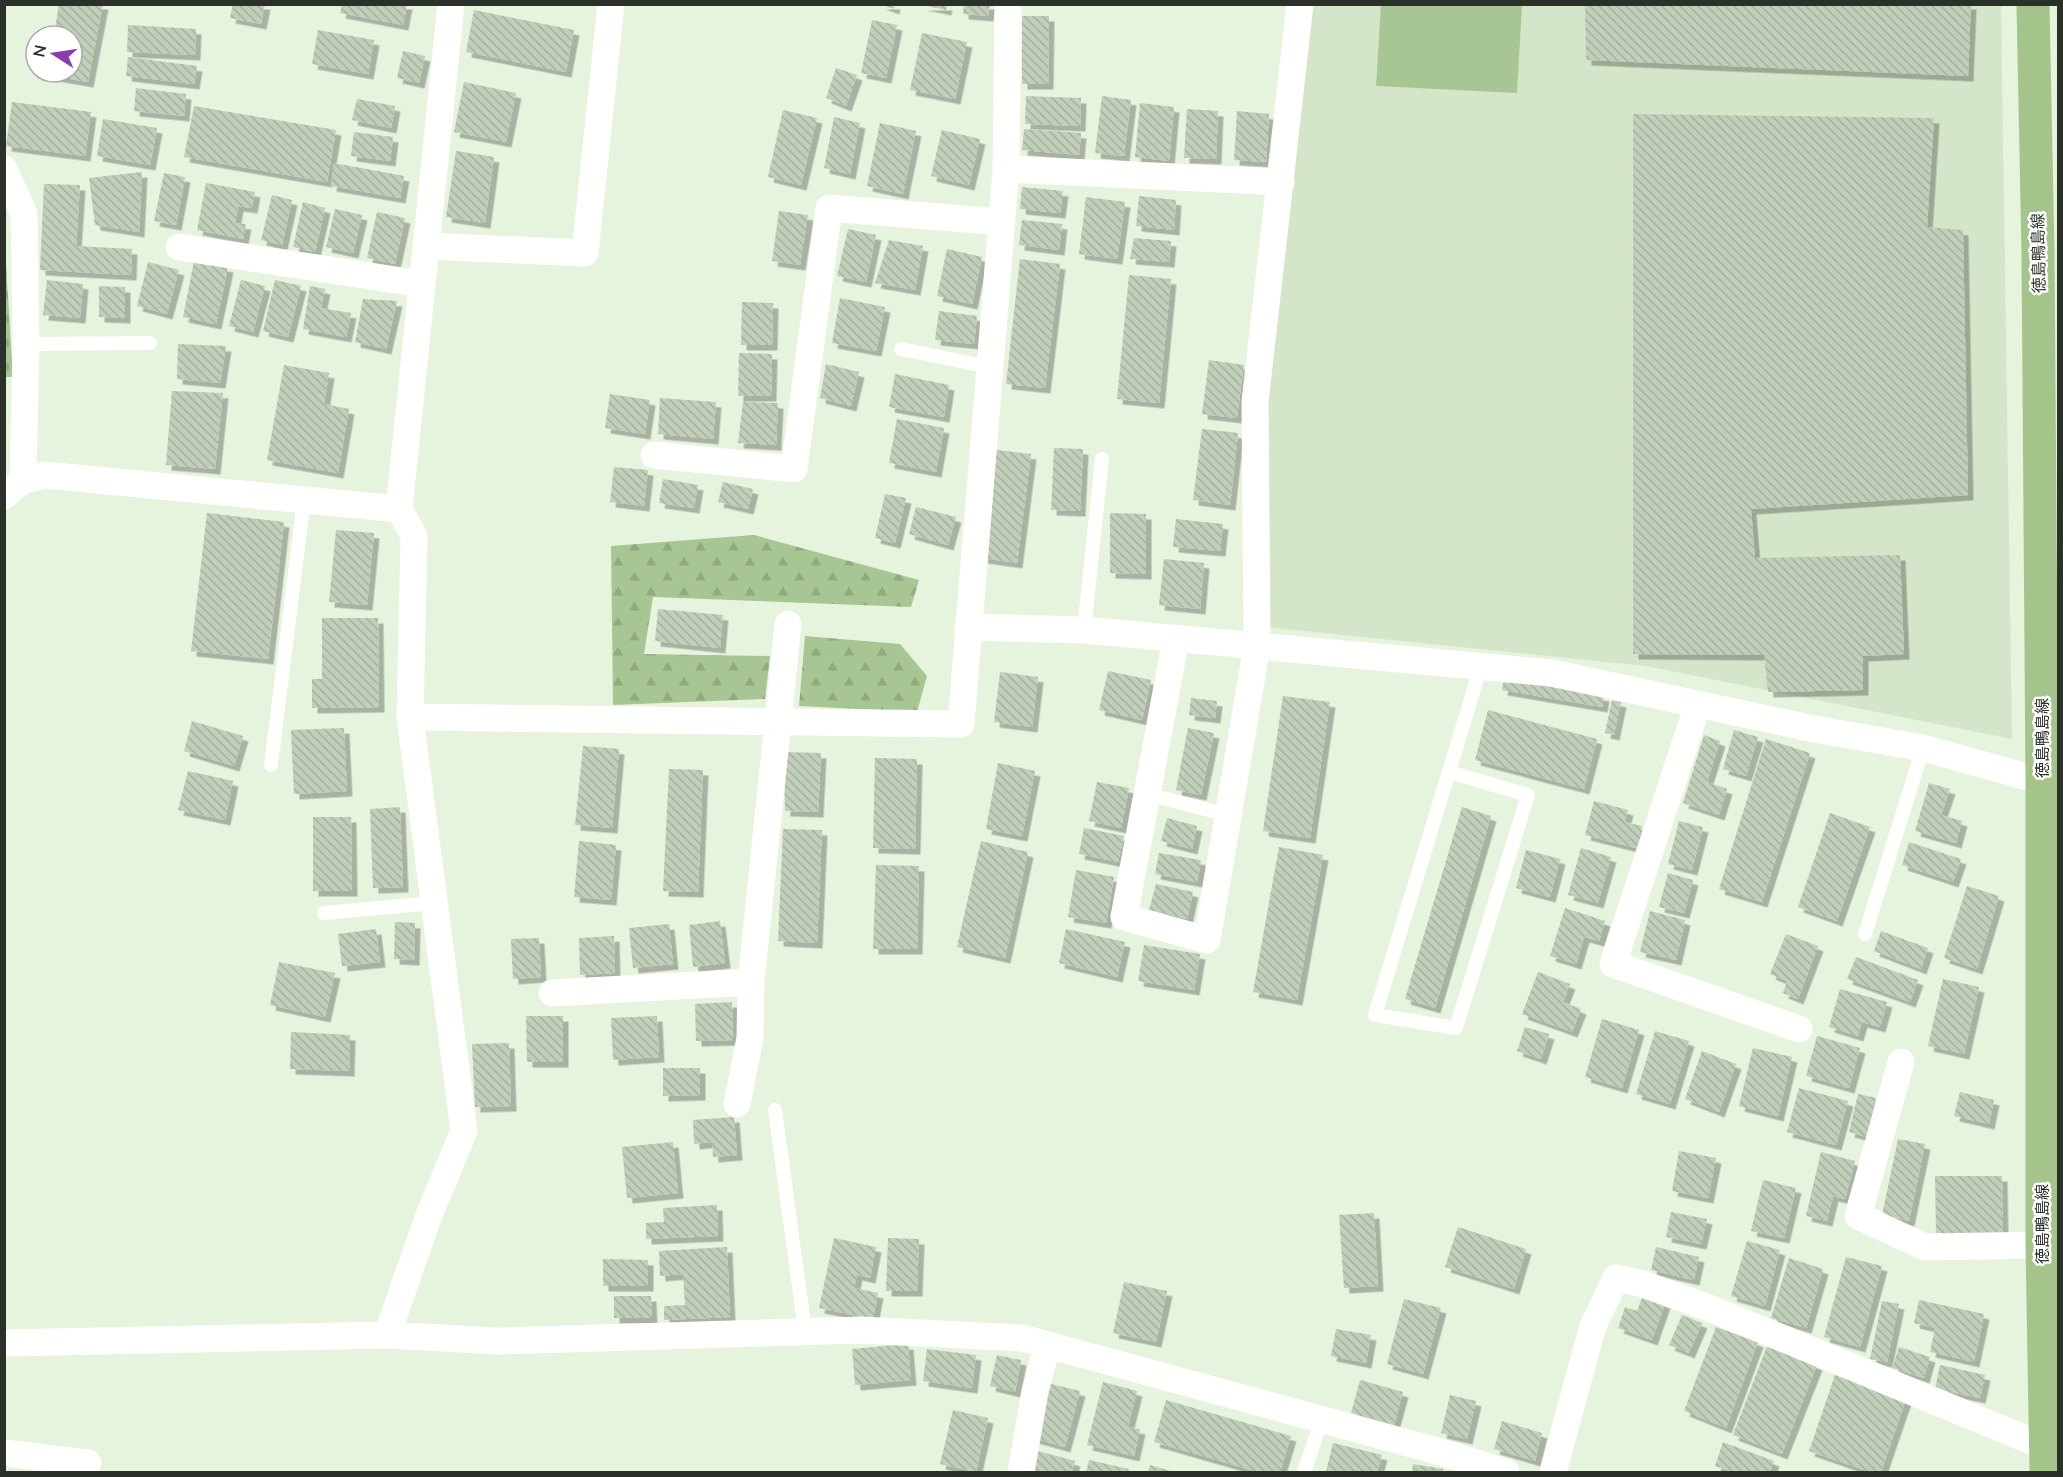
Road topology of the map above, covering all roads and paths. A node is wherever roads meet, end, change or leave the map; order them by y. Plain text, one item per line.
1 (451, 4) edge
2 (611, 4) edge
3 (1008, 4) edge
4 (1300, 4) edge
5 (2033, 4) edge
6 (4, 169) edge
7 (1006, 169) junction
8 (1281, 182) junction
9 (1001, 222) junction
10 (427, 246) junction
11 (179, 247) dead end
12 (422, 284) junction
13 (26, 344) junction
14 (150, 344) dead end
15 (900, 349) dead end
16 (989, 367) junction
17 (654, 455) dead end
18 (1102, 459) dead end
19 (14, 488) edge
20 (304, 500) junction
21 (399, 509) junction
22 (788, 624) dead end
23 (968, 627) junction
24 (1084, 630) junction
25 (1176, 639) junction
26 (1257, 646) junction
27 (1481, 666) junction
28 (1698, 704) junction
29 (410, 717) junction
30 (778, 721) junction
31 (1923, 748) junction
32 (271, 765) dead end
33 (1449, 772) junction
34 (2050, 789) edge
35 (1147, 794) junction
36 (1228, 815) junction
37 (434, 903) junction
38 (324, 913) dead end
39 (1865, 934) dead end
40 (751, 982) junction
41 (552, 993) dead end
42 (1799, 1029) dead end
43 (1901, 1062) dead end
44 (737, 1104) dead end
45 (775, 1110) dead end
46 (2042, 1245) junction
47 (805, 1331) junction
48 (387, 1335) junction
49 (4, 1343) edge
50 (1047, 1345) junction
51 (1322, 1419) junction
52 (4, 1453) edge
53 (88, 1463) dead end
54 (2049, 1464) edge
55 (1021, 1473) edge
56 (1304, 1473) edge
57 (1506, 1473) edge
58 (1553, 1473) edge

1 - 10 street
2 - 10 street
3 - 7 street
4 - 8 street
5 - 34 main road, 徳島鴨島線
6 - 13 street
7 - 8 street
7 - 9 street
8 - 26 street
9 - 16 street
9 - 17 street
10 - 12 street
11 - 12 street
12 - 21 street
13 - 14 lane
13 - 19 street
15 - 16 lane
16 - 23 street
18 - 24 lane
19 - 20 street
20 - 21 street
20 - 32 lane
21 - 29 street
22 - 30 street
23 - 24 street
23 - 30 street
24 - 25 street
25 - 26 street
25 - 35 street
26 - 27 street
26 - 36 street
27 - 28 street
27 - 33 lane
28 - 31 street
28 - 42 street
29 - 30 street
29 - 37 street
30 - 40 street
31 - 34 street
31 - 39 lane
33 - 33 lane
34 - 46 main road, 徳島鴨島線
35 - 36 lane
35 - 36 street
37 - 38 lane
37 - 48 street
40 - 41 street
40 - 44 street
43 - 46 street
45 - 47 lane
46 - 54 main road, 徳島鴨島線
47 - 48 street
47 - 50 street
48 - 49 street
50 - 51 street
50 - 55 street
51 - 56 lane
51 - 57 street
52 - 53 street
54 - 58 street

